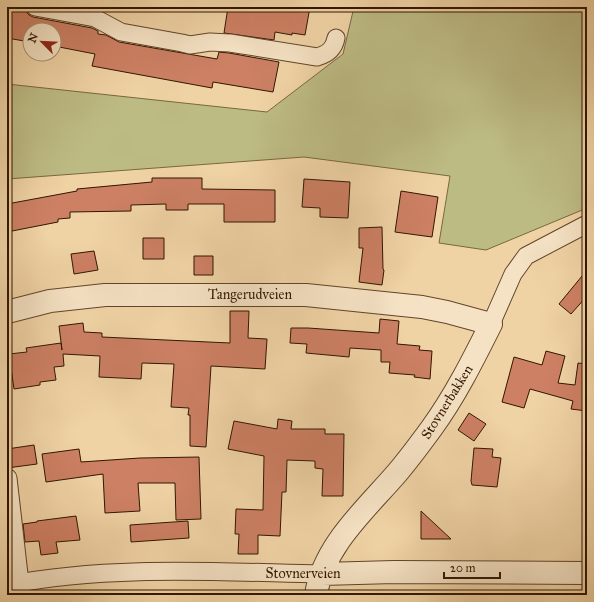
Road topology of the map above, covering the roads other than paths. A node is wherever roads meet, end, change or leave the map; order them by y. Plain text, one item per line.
1 (35, 7) edge
2 (336, 38) dead end
3 (587, 224) edge
4 (7, 312) edge
5 (491, 324) junction
6 (8, 478) edge
7 (587, 573) edge
8 (322, 574) junction
9 (13, 584) edge
10 (316, 595) edge

1 - 2 street
3 - 5 street, Stovnerbakken
4 - 5 street, Tangerudveien
5 - 8 street, Stovnerbakken
6 - 9 street, Stovnerveien
7 - 8 street, Stovnerveien
8 - 9 street, Stovnerveien
8 - 10 street, Stovnerbakken

